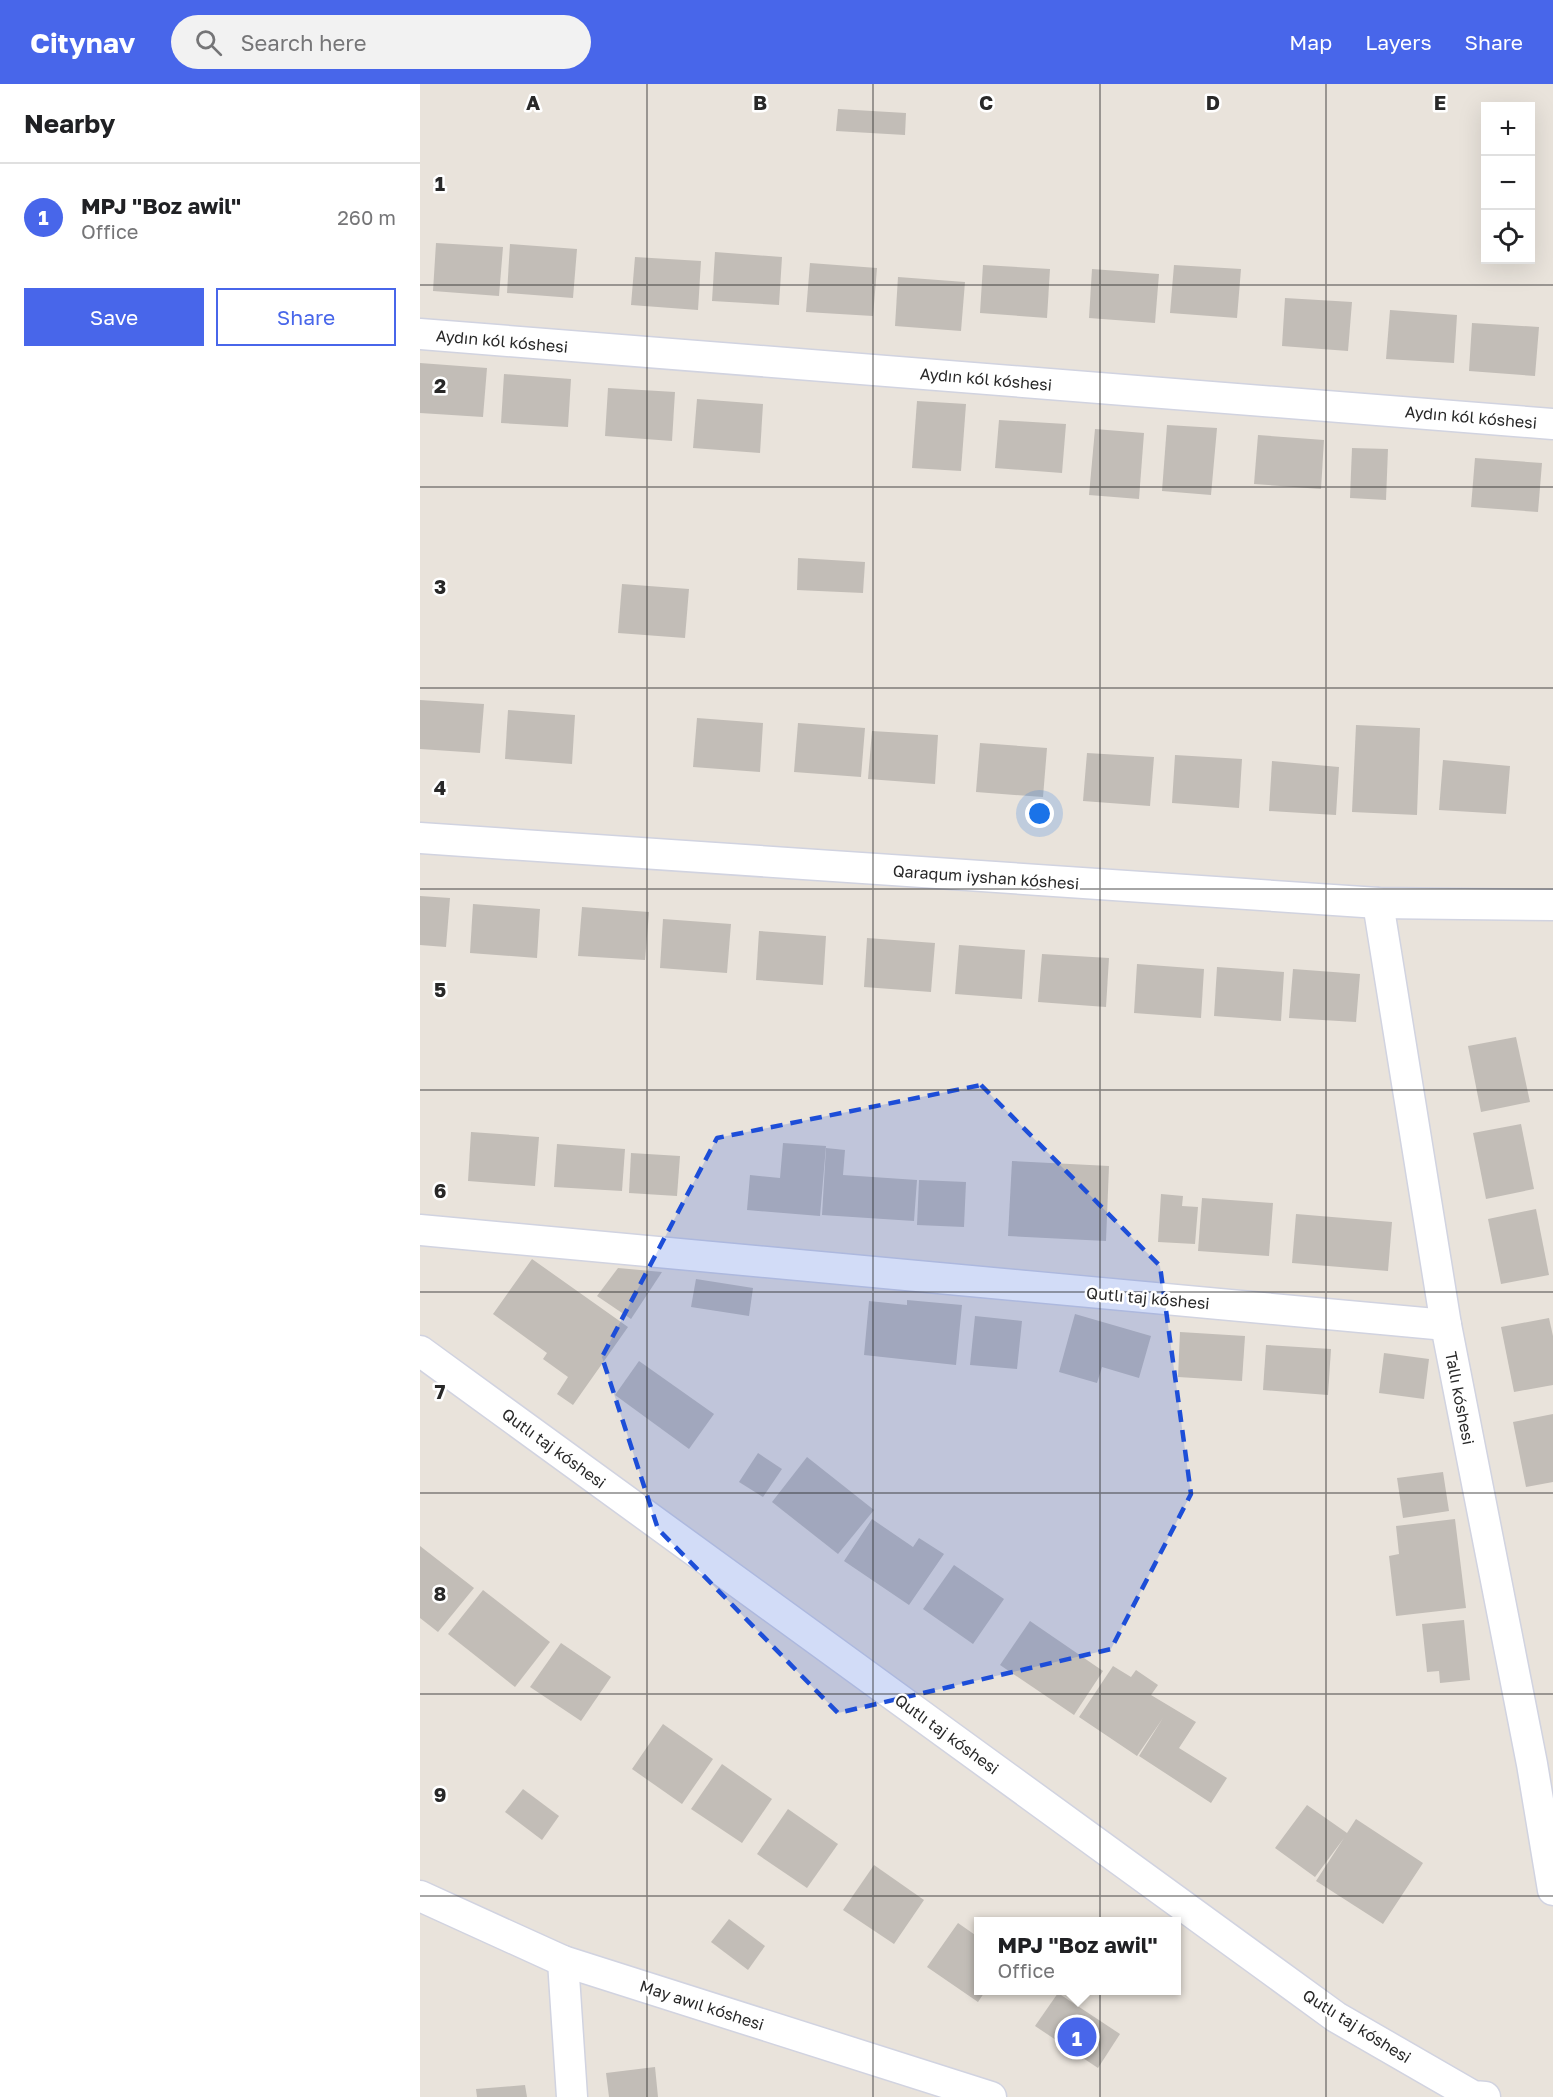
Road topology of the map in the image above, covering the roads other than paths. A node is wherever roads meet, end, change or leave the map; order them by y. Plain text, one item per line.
1 (420, 334) edge
2 (1553, 424) edge
3 (420, 838) edge
4 (1378, 903) junction
5 (1553, 905) edge
6 (420, 1230) edge
7 (1446, 1325) junction
8 (420, 1351) edge
9 (1553, 1890) edge
10 (420, 1896) edge
11 (562, 1961) junction
12 (572, 2097) edge
13 (991, 2097) edge
14 (1485, 2097) edge

1 - 2 street, Aydın kól kóshesi
3 - 4 street, Qaraqum iyshan kóshesi
4 - 5 street, Qaraqum iyshan kóshesi
4 - 7 street, Tallı kóshesi
6 - 7 street, Qutlı taj kóshesi
7 - 9 street, Tallı kóshesi
8 - 14 street, Qutlı taj kóshesi
10 - 11 street, May awıl kóshesi
11 - 12 street
11 - 13 street, May awıl kóshesi

